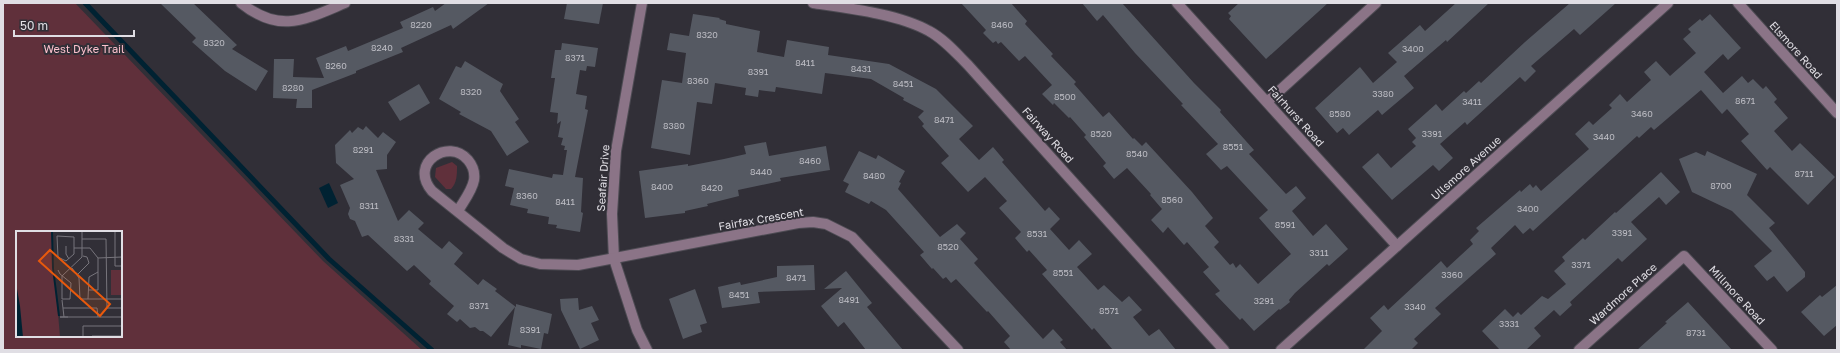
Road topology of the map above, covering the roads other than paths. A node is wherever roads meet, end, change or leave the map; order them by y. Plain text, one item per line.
1 (241, 3) edge
2 (346, 3) edge
3 (642, 3) edge
4 (813, 3) edge
5 (1177, 3) edge
6 (1376, 3) edge
7 (1668, 3) edge
8 (1738, 3) edge
9 (838, 5) edge
10 (1267, 102) junction
11 (1837, 113) edge
12 (458, 211) junction
13 (1397, 246) junction
14 (1684, 256) joint
15 (614, 259) junction
16 (647, 350) edge
17 (958, 350) edge
18 (1224, 350) edge
19 (1281, 350) edge
20 (1579, 350) edge
21 (1772, 350) edge

1 - 2 street
3 - 15 street, Seafair Drive
4 - 9 street, Fairway Road
5 - 10 street, Fairhurst Road
6 - 10 street
7 - 13 street, Ullsmore Avenue
8 - 11 street, Elsmore Road
9 - 18 street, Fairway Road
10 - 13 street, Fairhurst Road
12 - 12 street
12 - 15 street, Fairfax Crescent
13 - 19 street, Ullsmore Avenue
14 - 20 street, Wardmore Place
14 - 21 street, Millmore Road
15 - 16 street, Seafair Drive
15 - 17 street, Fairfax Crescent

